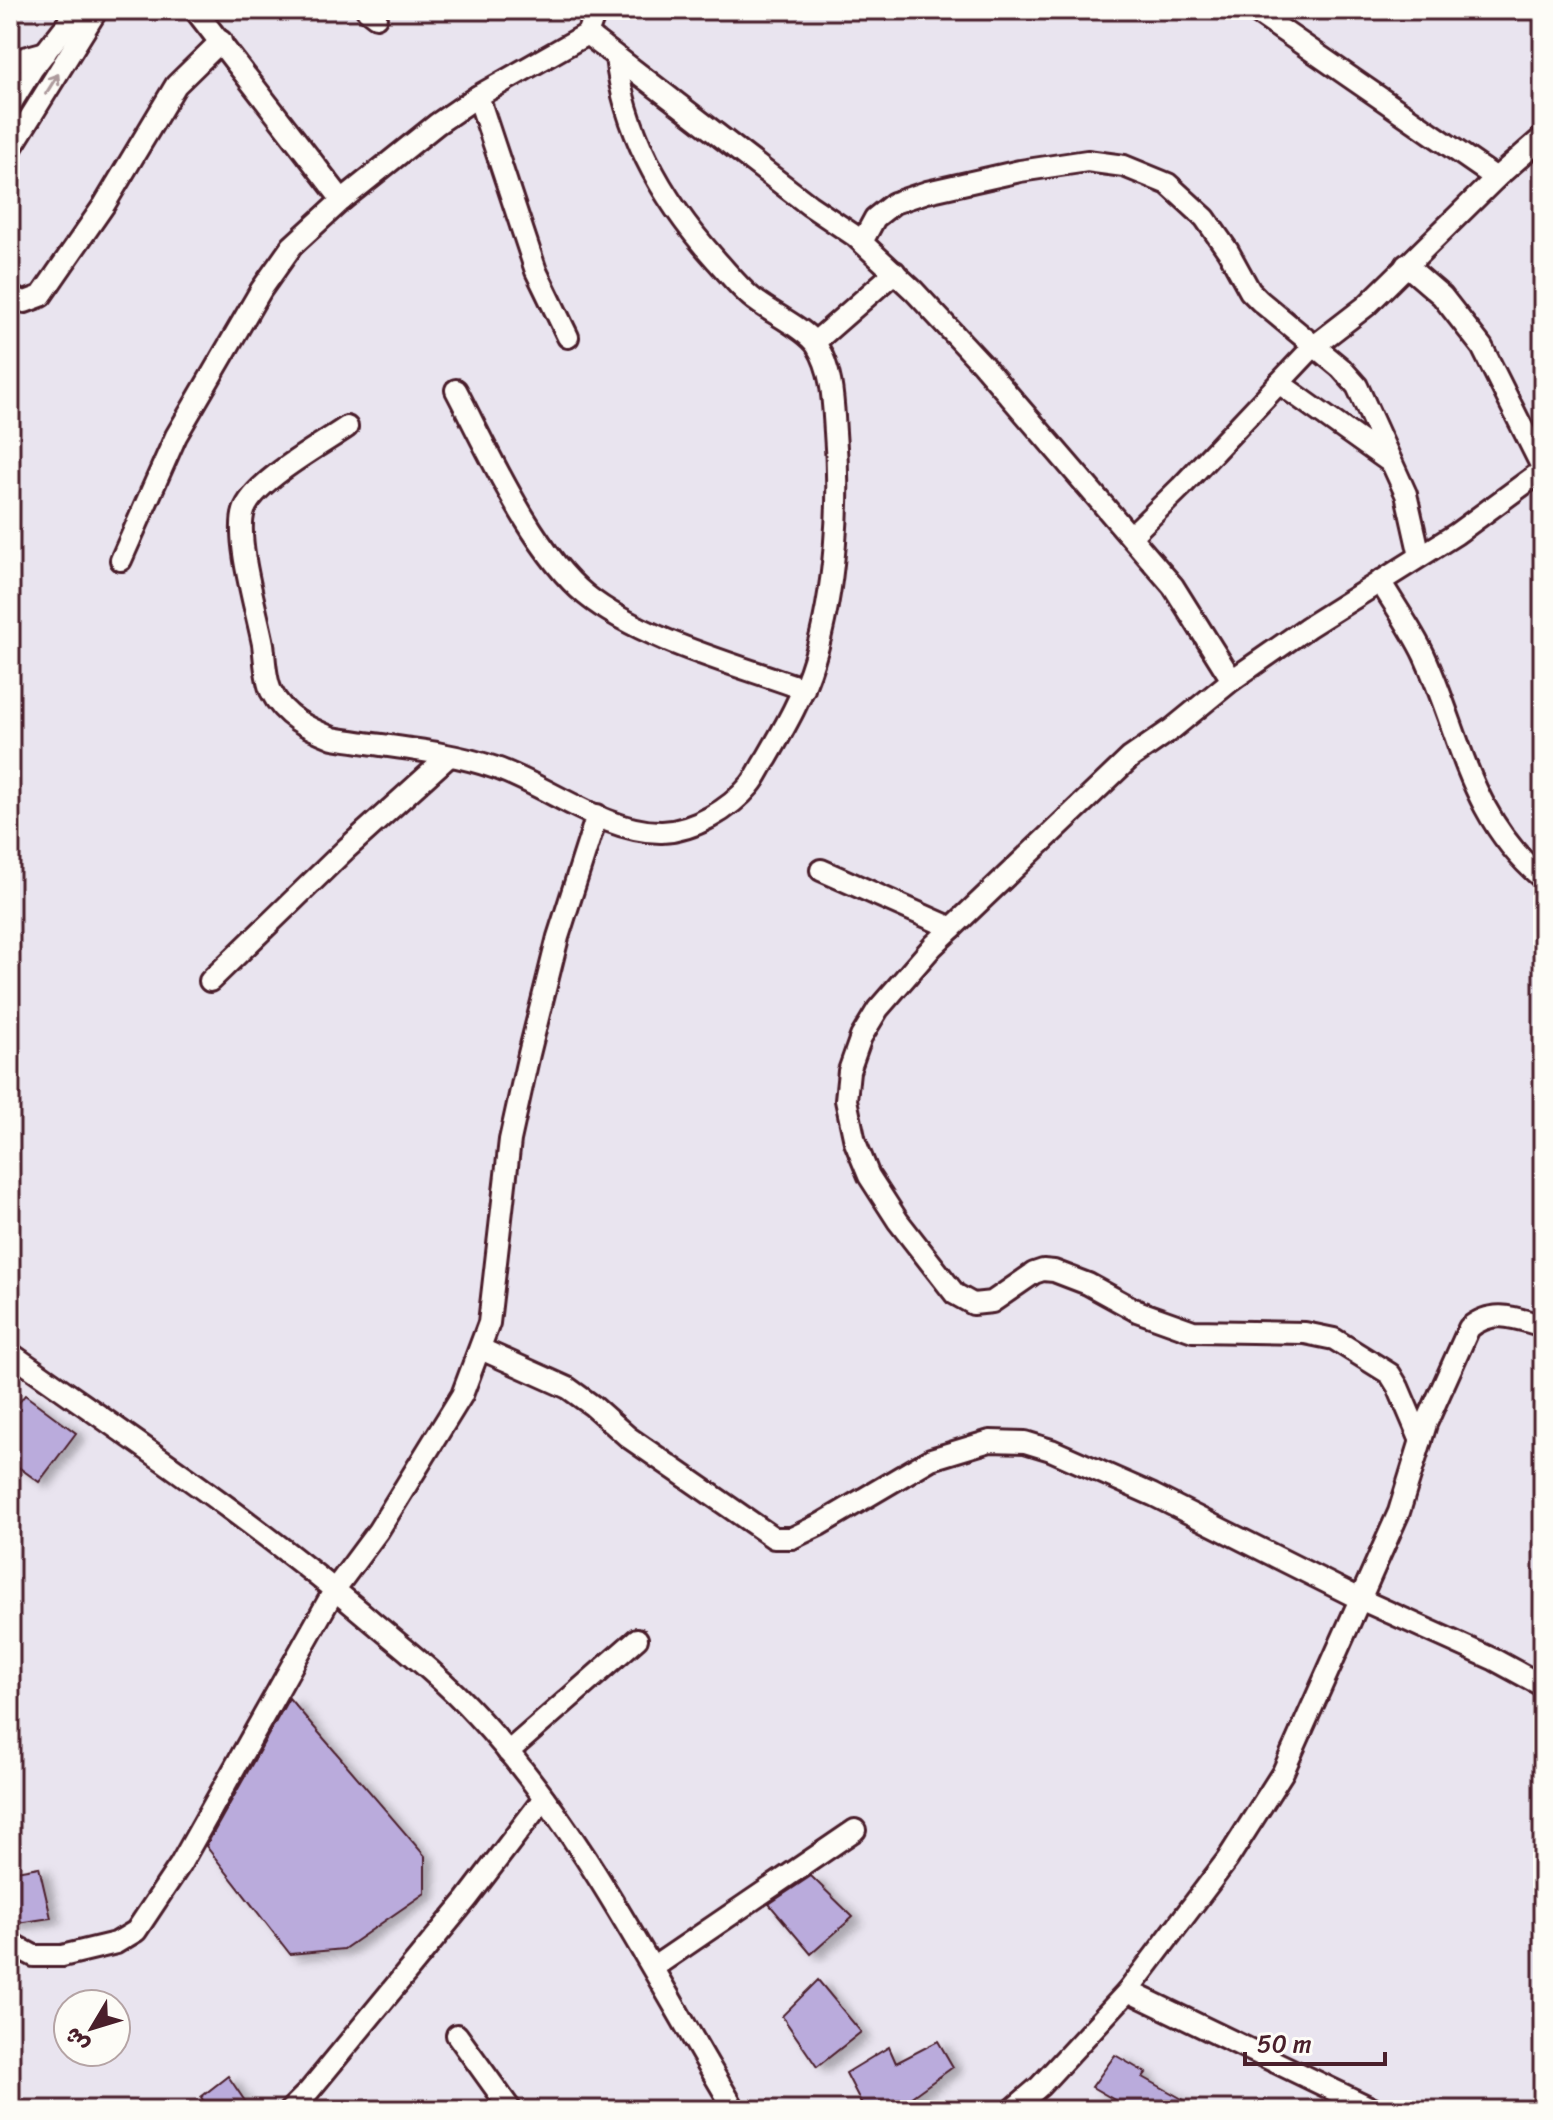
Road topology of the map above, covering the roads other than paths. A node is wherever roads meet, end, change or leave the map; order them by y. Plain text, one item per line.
1 (78, 10) edge
2 (97, 10) edge
3 (195, 10) edge
4 (596, 10) edge
5 (1253, 10) edge
6 (587, 34) junction
7 (221, 41) junction
8 (46, 52) junction
9 (616, 57) junction
10 (10, 62) edge
11 (478, 96) junction
12 (11, 100) edge
13 (31, 116) junction
14 (1543, 137) edge
15 (10, 150) edge
16 (1496, 178) junction
17 (342, 200) junction
18 (862, 242) junction
19 (1406, 265) junction
20 (895, 272) junction
21 (10, 297) edge
22 (568, 337) dead end
23 (815, 342) junction
24 (1313, 347) junction
25 (1279, 383) junction
26 (456, 390) dead end
27 (347, 427) dead end
28 (1392, 463) junction
29 (1543, 470) edge
30 (1131, 536) junction
31 (1420, 556) junction
32 (121, 560) dead end
33 (1380, 581) junction
34 (1232, 680) junction
35 (804, 689) junction
36 (448, 757) junction
37 (597, 815) junction
38 (821, 870) dead end
39 (1543, 879) edge
40 (952, 928) junction
41 (210, 981) dead end
42 (1543, 1326) edge
43 (481, 1349) junction
44 (10, 1353) edge
45 (1421, 1441) junction
46 (335, 1589) junction
47 (1362, 1600) junction
48 (637, 1639) dead end
49 (1543, 1686) edge
50 (508, 1752) junction
51 (544, 1798) junction
52 (855, 1830) dead end
53 (10, 1943) edge
54 (654, 1967) junction
55 (1128, 1991) junction
56 (457, 2035) dead end
57 (1040, 2086) junction
58 (290, 2110) edge
59 (511, 2110) edge
60 (735, 2110) edge
61 (1012, 2110) edge
62 (1037, 2110) edge
63 (1374, 2110) edge

1 - 8 street
13 -> 2 street
3 - 7 street
4 - 6 street
5 - 16 street
6 - 9 street
6 - 11 street
7 - 17 street
7 - 21 street
8 - 10 street
8 - 12 street
9 - 18 street
9 - 23 street
11 - 17 street
11 - 22 street
12 - 13 street
13 - 15 street
14 - 16 street
16 - 19 street
17 - 32 street
18 - 20 street
18 - 24 street
19 - 24 street
19 - 29 street
20 - 23 street
20 - 30 street
23 - 35 street
24 - 25 street
24 - 28 street
25 - 28 street
25 - 30 street
26 - 35 street
27 - 36 street
28 - 31 street
29 - 31 street
30 - 34 street
31 - 33 street
33 - 34 street
33 - 39 street
34 - 40 street
35 - 37 street
36 - 37 street
36 - 41 street
37 - 43 street
38 - 40 street
40 - 45 street
42 - 45 street
43 - 46 street
43 - 47 street
44 - 46 street
45 - 47 street
46 - 50 street
46 - 53 street
47 - 49 street
47 - 55 street
48 - 50 street
50 - 51 street
51 - 54 street
51 - 58 street
52 - 54 street
54 - 60 street
55 - 57 street
55 - 63 street
56 - 59 street
57 - 61 street
57 - 62 street

